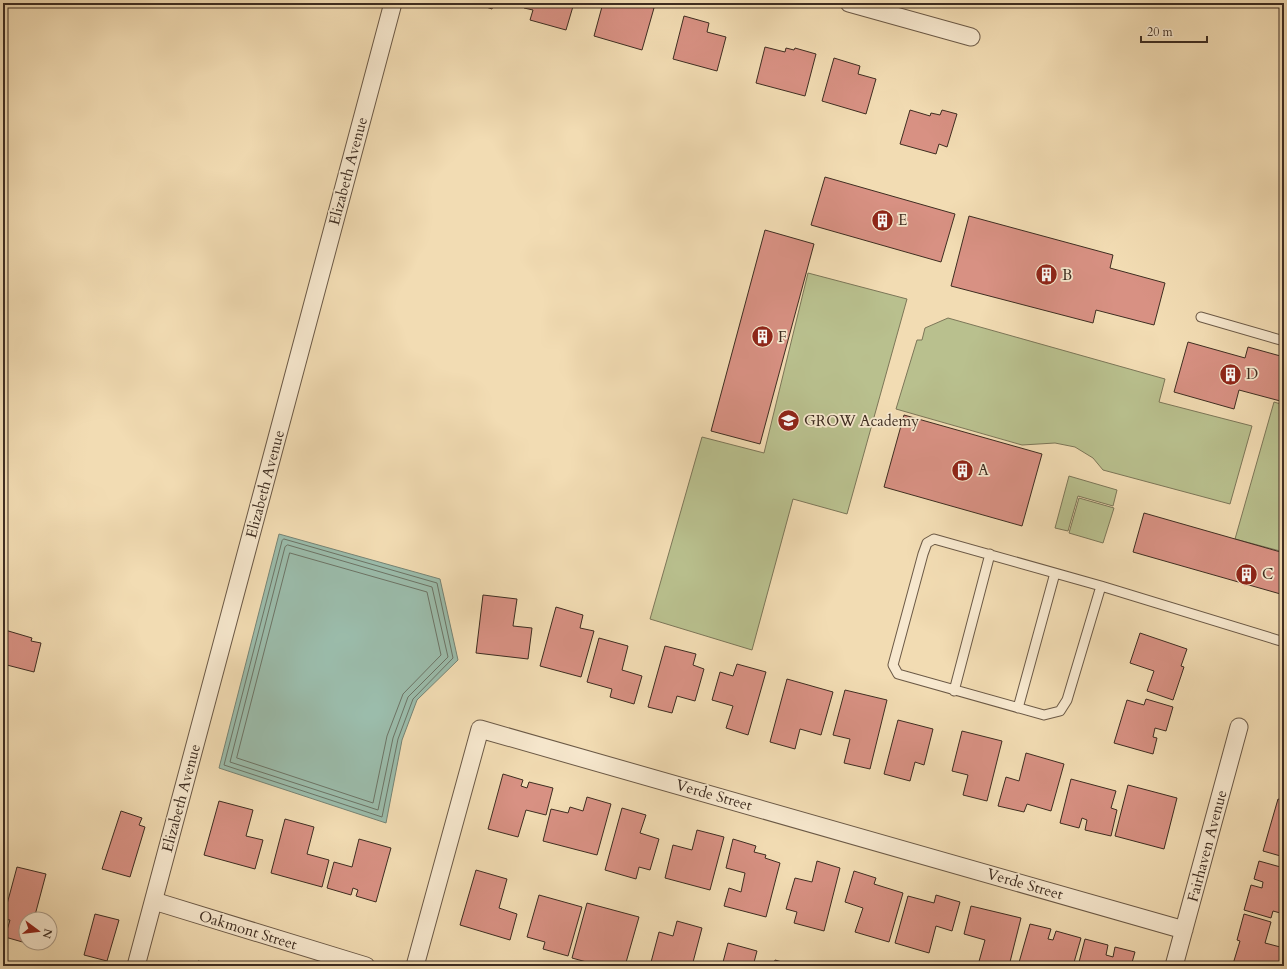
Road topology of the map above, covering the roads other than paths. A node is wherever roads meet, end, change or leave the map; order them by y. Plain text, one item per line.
1 (394, 3) edge
2 (849, 3) edge
3 (971, 37) dead end
4 (1201, 317) dead end
5 (1284, 341) edge
6 (990, 554) junction
7 (1055, 573) junction
8 (1101, 586) junction
9 (1284, 642) edge
10 (954, 691) junction
11 (1018, 708) junction
12 (1239, 727) dead end
13 (154, 901) junction
14 (1184, 930) junction
15 (136, 966) edge
16 (366, 966) edge
17 (415, 966) edge
18 (1174, 966) edge

1 - 13 street, Elizabeth Avenue
2 - 3 street
4 - 5 lane
6 - 7 lane
6 - 10 lane
6 - 10 lane
7 - 8 lane
7 - 11 lane
8 - 9 lane
8 - 11 lane
10 - 11 lane
12 - 14 street, Fairhaven Avenue
13 - 15 street, Elizabeth Avenue
13 - 16 street, Oakmont Street
14 - 17 street, Verde Street
14 - 18 street, Fairhaven Avenue

